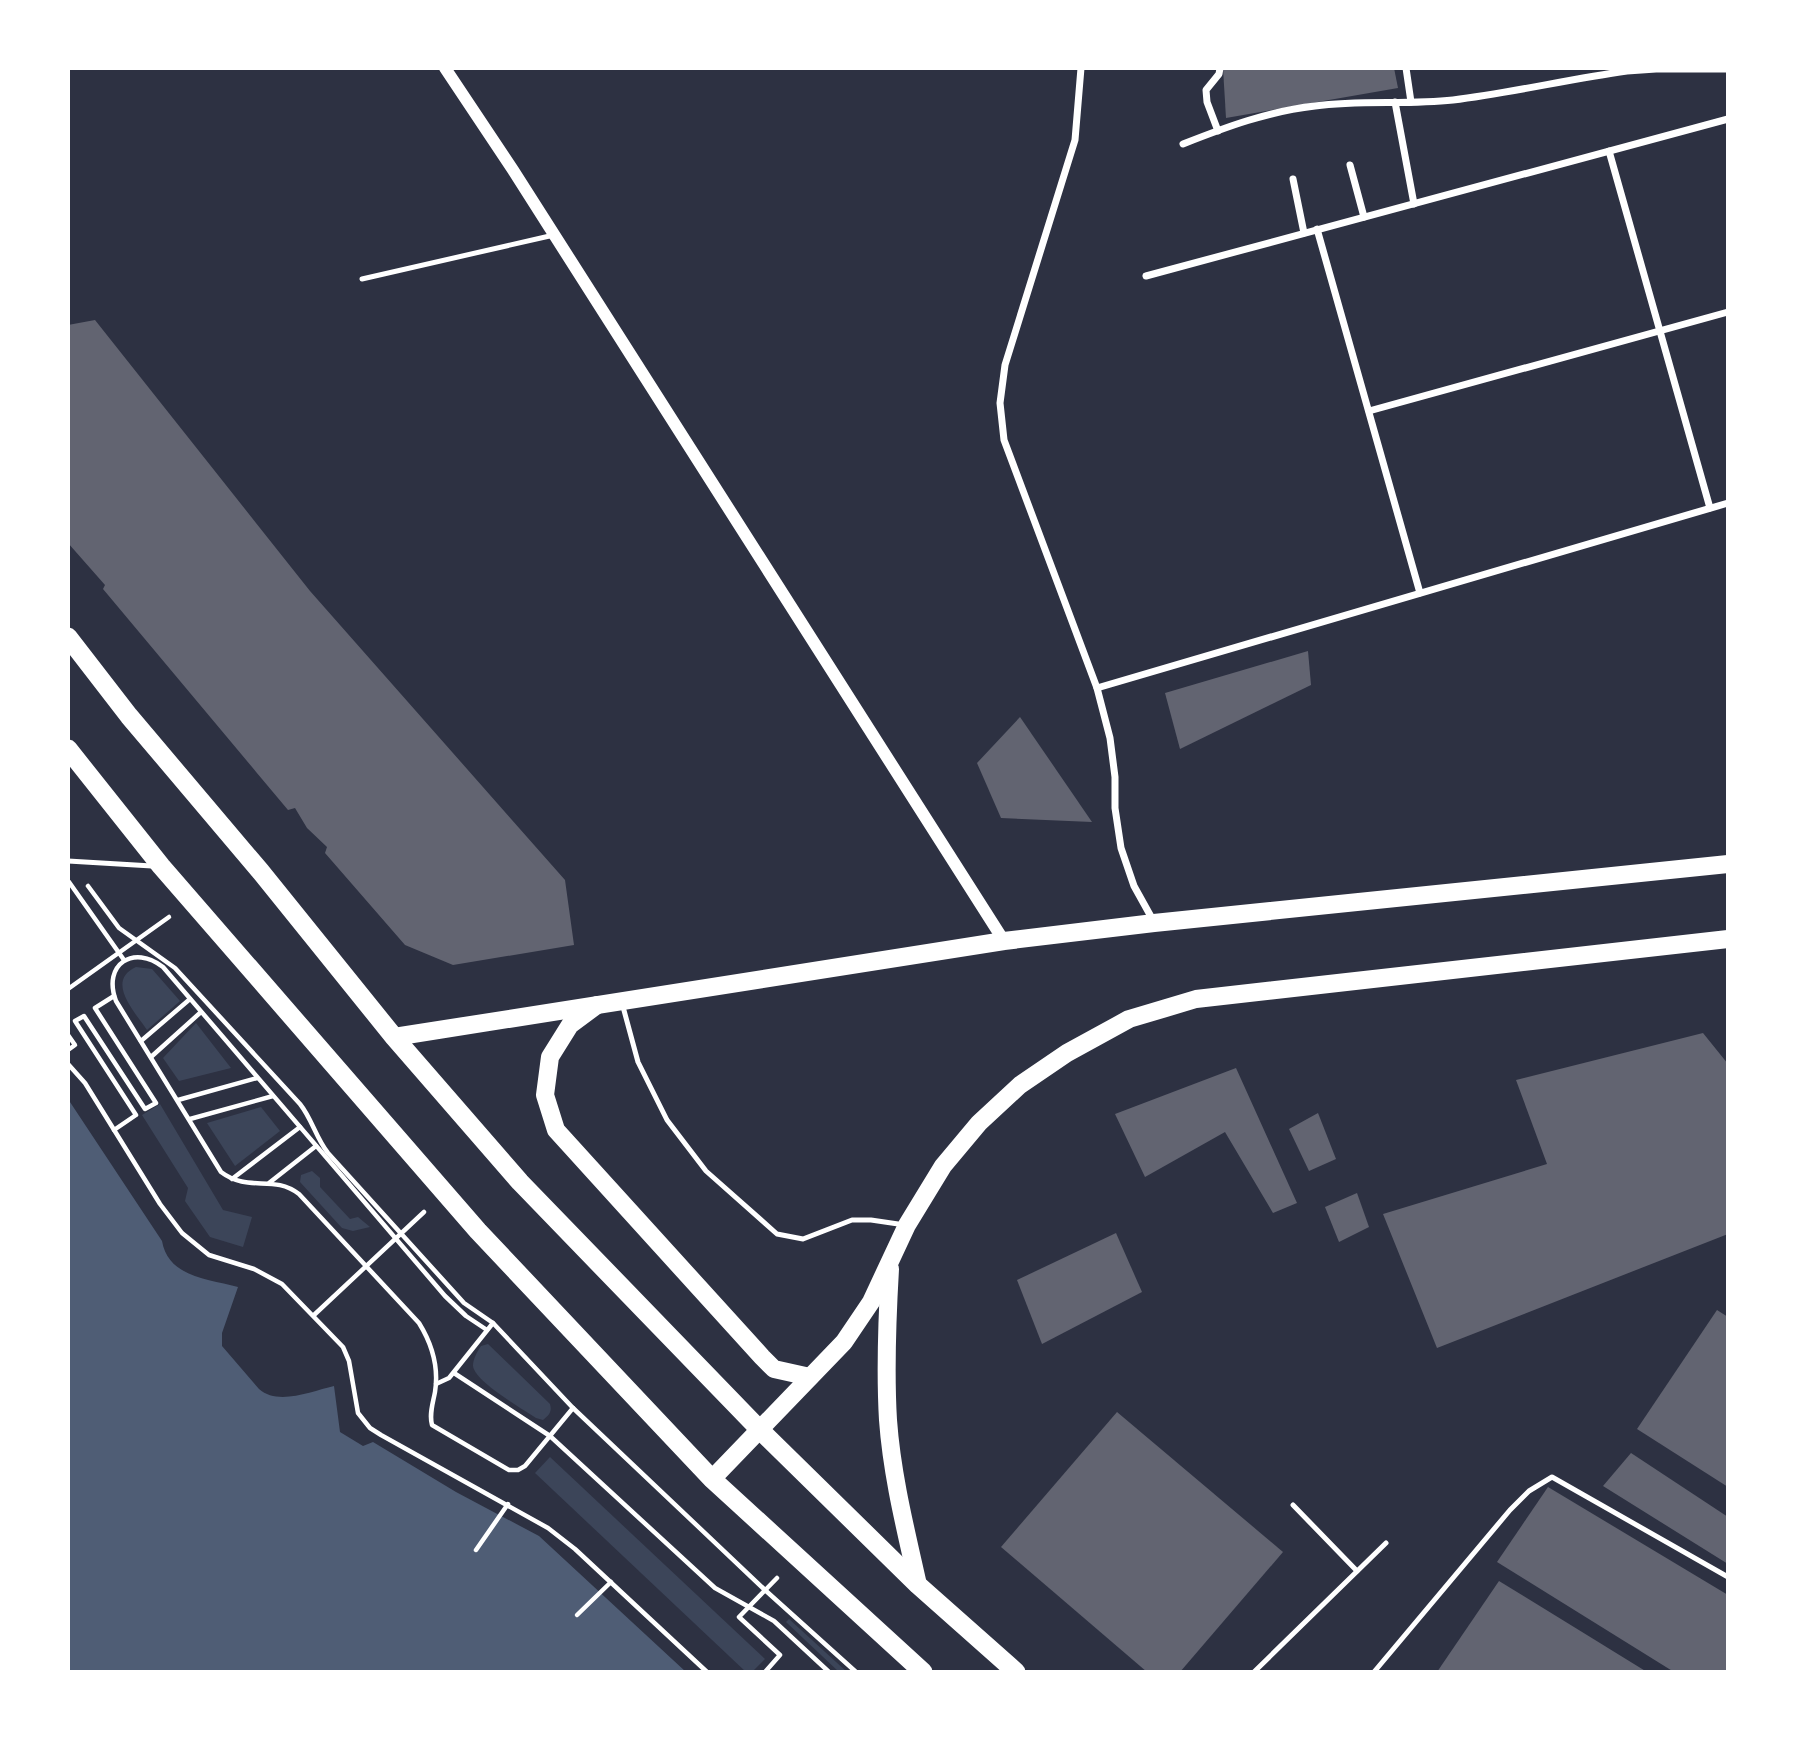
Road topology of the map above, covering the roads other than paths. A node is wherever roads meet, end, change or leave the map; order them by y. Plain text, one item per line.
1 (445, 68) edge
2 (1081, 68) edge
3 (1220, 68) edge
4 (1406, 68) edge
5 (1700, 69) edge
6 (1728, 69) edge
7 (1626, 70) edge
8 (1395, 102) junction
9 (1411, 103) junction
10 (1728, 119) edge
11 (1218, 131) junction
12 (1183, 145) dead end
13 (1609, 151) junction
14 (1350, 165) dead end
15 (1293, 179) dead end
16 (1415, 204) junction
17 (1364, 217) junction
18 (1317, 229) junction
19 (1304, 233) junction
20 (554, 234) junction
21 (1146, 276) dead end
22 (362, 279) dead end
23 (1728, 312) edge
24 (1660, 330) junction
25 (1369, 411) junction
26 (1728, 503) edge
27 (1710, 508) junction
28 (1420, 593) junction
29 (68, 637) edge
30 (1097, 688) junction
31 (68, 749) edge
32 (69, 861) edge
33 (1728, 864) edge
34 (161, 866) junction
35 (1154, 923) junction
36 (1728, 939) edge
37 (1004, 941) junction
38 (621, 1000) junction
39 (600, 1003) junction
40 (394, 1037) junction
41 (907, 1225) junction
42 (890, 1257) junction
43 (810, 1377) junction
44 (759, 1429) junction
45 (712, 1479) junction
46 (1293, 1505) dead end
47 (1386, 1543) dead end
48 (1357, 1571) junction
49 (1728, 1577) edge
50 (918, 1585) junction
51 (923, 1672) edge
52 (1016, 1672) edge
53 (1254, 1672) edge
54 (1374, 1672) edge

1 - 20 street
2 - 30 street
3 - 11 street
4 - 9 street
5 - 6 street
5 - 7 street
7 - 9 street
8 - 9 street
8 - 11 street
8 - 16 street
10 - 13 street
11 - 12 street
13 - 16 street
13 - 24 street
14 - 17 street
15 - 19 street
16 - 17 street
17 - 18 street
18 - 19 street
18 - 25 street
19 - 21 street
20 - 22 lane
20 - 37 street
23 - 24 street
24 - 25 street
24 - 27 street
25 - 28 street
26 - 27 street
27 - 28 street
28 - 30 street
29 - 40 highway
30 - 35 street
31 - 34 highway
32 - 34 lane
33 - 35 main road
34 - 45 highway
35 - 37 main road
36 - 41 main road
37 - 38 main road
38 - 39 main road
38 - 41 lane
39 - 40 main road
39 - 43 main road
40 - 44 highway
41 - 42 main road
42 - 43 main road
42 - 50 main road
43 - 44 main road
44 - 45 main road
44 - 50 highway
45 - 51 highway
46 - 48 lane
47 - 48 lane
48 - 53 lane
49 - 54 lane
50 - 52 highway

